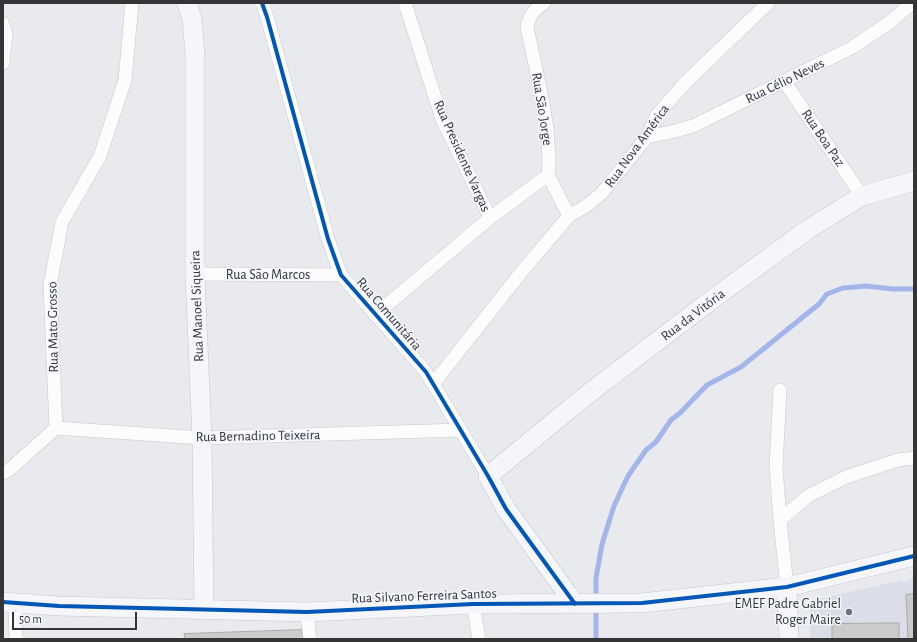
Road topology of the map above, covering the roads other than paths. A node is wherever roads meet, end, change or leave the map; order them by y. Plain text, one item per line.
1 (132, 3) edge
2 (187, 3) edge
3 (262, 3) edge
4 (405, 3) edge
5 (544, 3) edge
6 (768, 3) edge
7 (912, 3) edge
8 (3, 24) edge
9 (3, 63) edge
10 (784, 81) junction
11 (647, 137) junction
12 (548, 175) junction
13 (914, 181) edge
14 (862, 196) junction
15 (569, 216) junction
16 (490, 218) junction
17 (195, 274) junction
18 (341, 276) junction
19 (375, 314) junction
20 (433, 384) junction
21 (780, 390) dead end
22 (56, 428) junction
23 (460, 430) junction
24 (202, 438) junction
25 (914, 458) edge
26 (3, 473) edge
27 (488, 476) junction
28 (780, 520) junction
29 (914, 556) edge
30 (787, 587) junction
31 (9, 603) edge
32 (473, 604) junction
33 (575, 604) junction
34 (204, 610) junction
35 (307, 612) junction
36 (16, 639) edge
37 (310, 639) edge
38 (479, 639) edge
39 (789, 639) edge

1 - 22 street, Rua Mato Grosso
2 - 17 street, Rua Manoel Siqueira
3 - 18 street, Rua Comunitária
4 - 16 street, Rua Presidente Vargas
5 - 12 street, Rua São Jorge
6 - 11 street, Rua Nova América
7 - 10 street, Rua Célio Neves
8 - 9 street
10 - 11 street, Rua Célio Neves
10 - 14 street, Rua Boa Paz
11 - 15 street, Rua Nova América
12 - 15 street, Rua São Jorge
12 - 16 street, Rua Presidente Vargas
13 - 14 street, Rua da Vitória
14 - 27 street, Rua da Vitória
15 - 20 street, Rua Nova América
16 - 19 street
17 - 18 street, Rua São Marcos
17 - 24 street, Rua Manoel Siqueira
18 - 19 street, Rua Comunitária
19 - 20 street, Rua Comunitária
20 - 23 street, Rua Comunitária
21 - 28 street
22 - 24 street, Rua Bernadino Teixeira
22 - 26 street
23 - 24 street, Rua Bernadino Teixeira
23 - 27 street, Rua Comunitária
24 - 34 street, Rua Manoel Siqueira
25 - 28 street
27 - 33 street, Rua Comunitária
28 - 30 street
29 - 30 street, Rua Silvano Ferreira Santos
30 - 33 street, Rua Silvano Ferreira Santos
30 - 39 street
31 - 34 street, Rua Silvano Ferreira Santos
31 - 36 street
32 - 33 street, Rua Silvano Ferreira Santos
32 - 35 street, Rua Silvano Ferreira Santos
32 - 38 street
34 - 35 street, Rua Silvano Ferreira Santos
35 - 37 street

